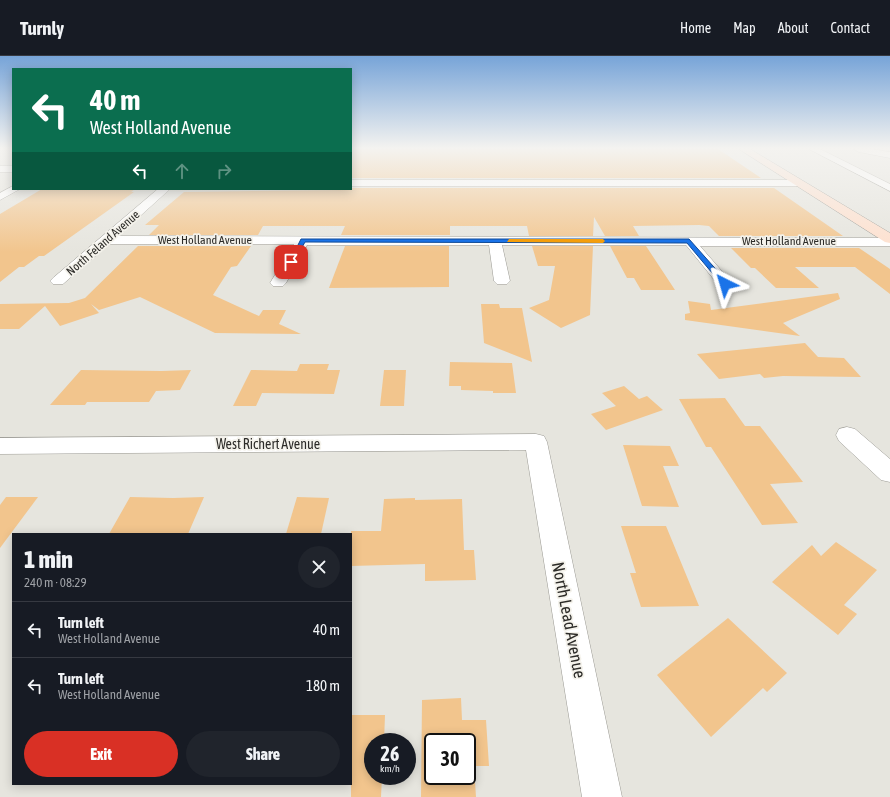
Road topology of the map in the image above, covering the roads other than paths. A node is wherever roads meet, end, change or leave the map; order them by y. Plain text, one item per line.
1 (801, 184) edge
2 (13, 190) edge
3 (164, 190) edge
4 (0, 197) edge
5 (106, 240) junction
6 (303, 240) junction
7 (890, 240) edge
8 (495, 241) junction
9 (689, 241) junction
10 (58, 281) dead end
11 (502, 281) dead end
12 (278, 283) dead end
13 (725, 284) dead end
14 (847, 435) dead end
15 (536, 442) joint
16 (0, 446) edge
17 (890, 472) edge
18 (602, 797) edge

1 - 7 main road
2 - 4 street
3 - 5 street, North Feland Avenue
5 - 6 street, West Holland Avenue
5 - 10 street, North Feland Avenue
6 - 8 street, West Holland Avenue
6 - 12 street
7 - 9 street, West Holland Avenue
8 - 9 street, West Holland Avenue
8 - 11 street
9 - 13 street
14 - 17 street
15 - 16 street, West Richert Avenue
15 - 18 street, North Lead Avenue

